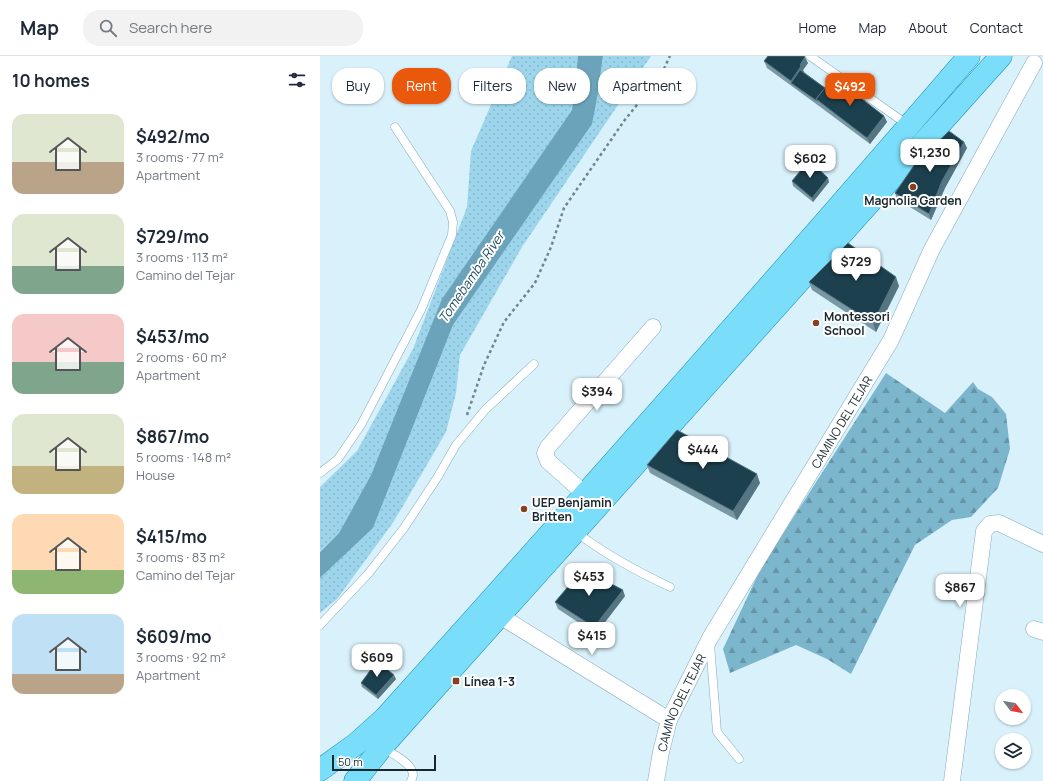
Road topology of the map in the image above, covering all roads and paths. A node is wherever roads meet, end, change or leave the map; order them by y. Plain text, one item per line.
1 (670, 56) edge
2 (810, 56) edge
3 (969, 56) edge
4 (1001, 56) edge
5 (1035, 64) edge
6 (909, 126) junction
7 (395, 127) dead end
8 (653, 327) dead end
9 (534, 364) dead end
10 (466, 416) dead end
11 (320, 473) edge
12 (586, 495) junction
13 (575, 532) junction
14 (1043, 544) edge
15 (670, 587) dead end
16 (500, 616) junction
17 (320, 625) edge
18 (710, 638) junction
19 (669, 720) junction
20 (382, 747) junction
21 (739, 759) dead end
22 (320, 770) edge
23 (355, 781) edge
24 (411, 781) edge
25 (656, 781) edge
26 (952, 781) edge

1 - 10 path
2 - 6 lane
3 - 6 main road
4 - 13 main road
5 - 18 street, CAMINO DEL TEJAR
6 - 12 main road
7 - 11 lane
8 - 12 street
9 - 17 lane
12 - 22 main road
13 - 15 lane
13 - 16 main road
14 - 26 street
16 - 19 street
16 - 20 main road
18 - 19 street, CAMINO DEL TEJAR
18 - 21 lane
19 - 25 street, CAMINO DEL TEJAR
20 - 23 main road
20 - 24 lane

